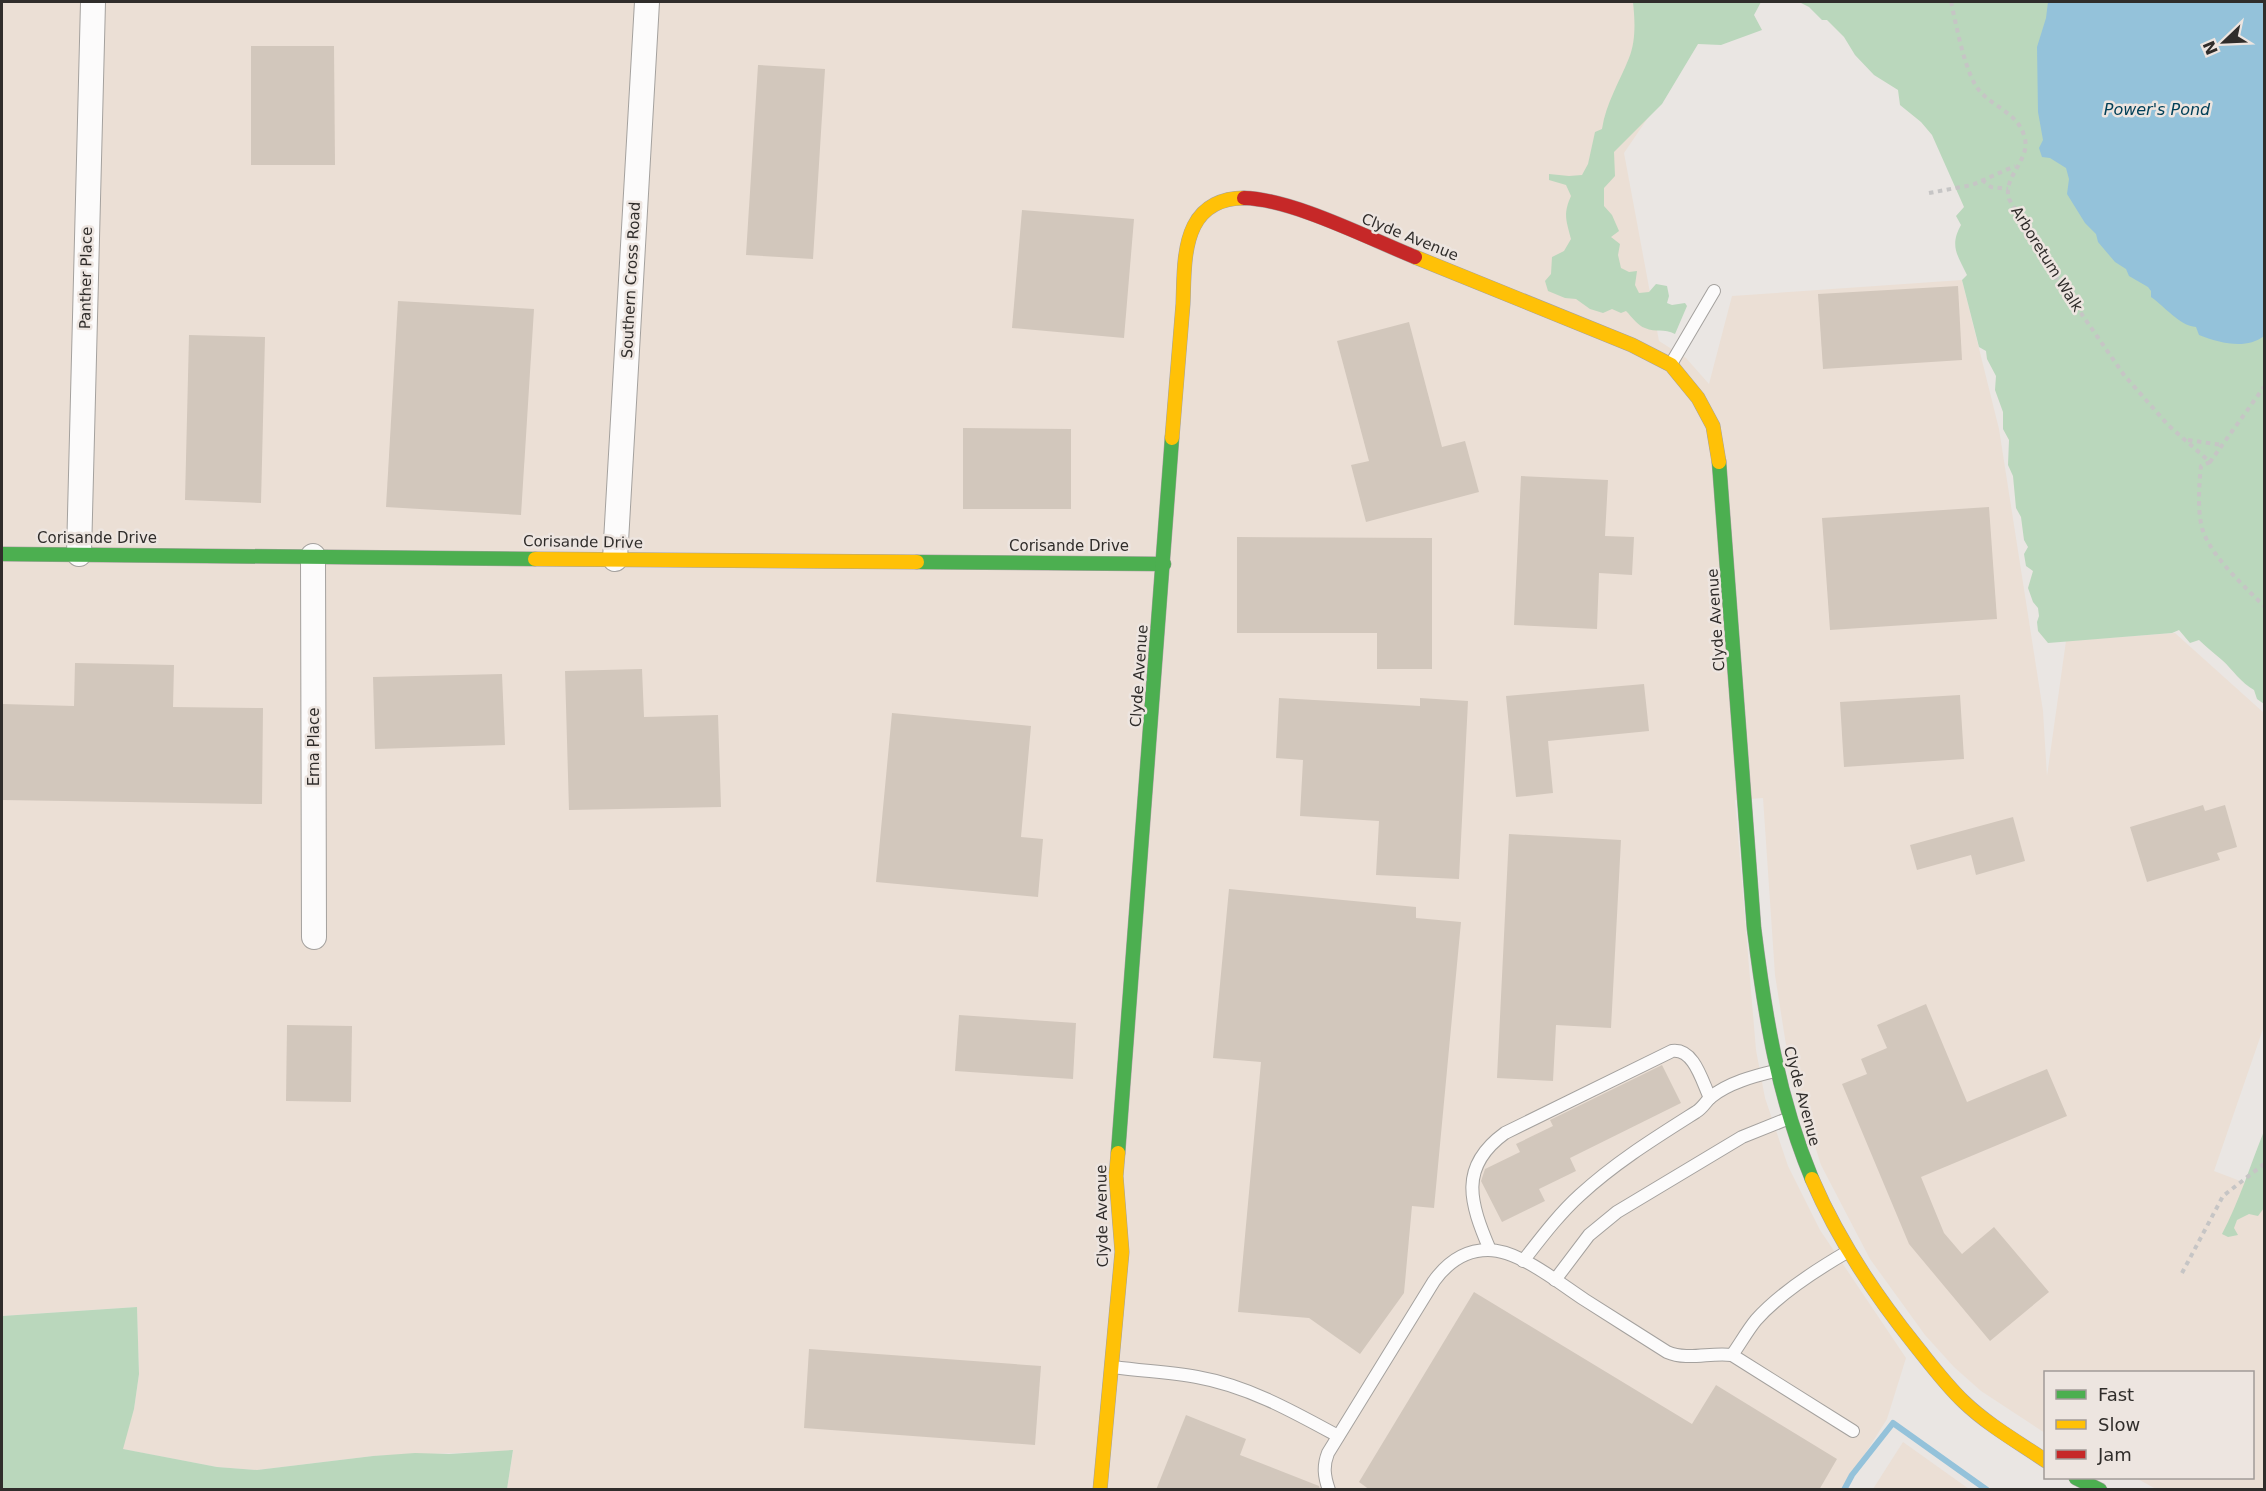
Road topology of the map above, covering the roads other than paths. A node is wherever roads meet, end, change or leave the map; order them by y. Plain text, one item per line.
1 (93, 2) edge
2 (647, 2) edge
3 (1714, 291) dead end
4 (1671, 365) junction
5 (2, 554) edge
6 (79, 554) junction
7 (313, 556) junction
8 (615, 559) junction
9 (1164, 564) junction
10 (314, 937) dead end
11 (1776, 1070) junction
12 (1710, 1098) junction
13 (1788, 1118) junction
14 (1490, 1250) junction
15 (1848, 1252) junction
16 (1524, 1260) junction
17 (1555, 1280) junction
18 (1732, 1355) junction
19 (1113, 1367) junction
20 (1853, 1431) dead end
21 (1338, 1436) junction
22 (2044, 1460) edge
23 (2078, 1479) edge
24 (1100, 1490) edge
25 (1329, 1490) edge
26 (2100, 1490) edge

1 - 6 street, Panther Place
2 - 8 street, Southern Cross Road
3 - 4 lane
4 - 9 street, Clyde Avenue
4 - 11 street, Clyde Avenue
5 - 6 street, Corisande Drive
6 - 7 street, Corisande Drive
7 - 8 street, Corisande Drive
7 - 10 street, Erna Place
8 - 9 street, Corisande Drive
9 - 19 street, Clyde Avenue
11 - 12 lane
11 - 13 street, Clyde Avenue
12 - 14 lane
12 - 16 lane
13 - 15 street, Clyde Avenue
13 - 17 lane
14 - 16 lane
14 - 21 lane
15 - 18 lane
15 - 22 street, Clyde Avenue
16 - 17 lane
17 - 18 lane
18 - 20 lane
19 - 21 lane
19 - 24 street, Clyde Avenue
21 - 25 lane
23 - 26 street

